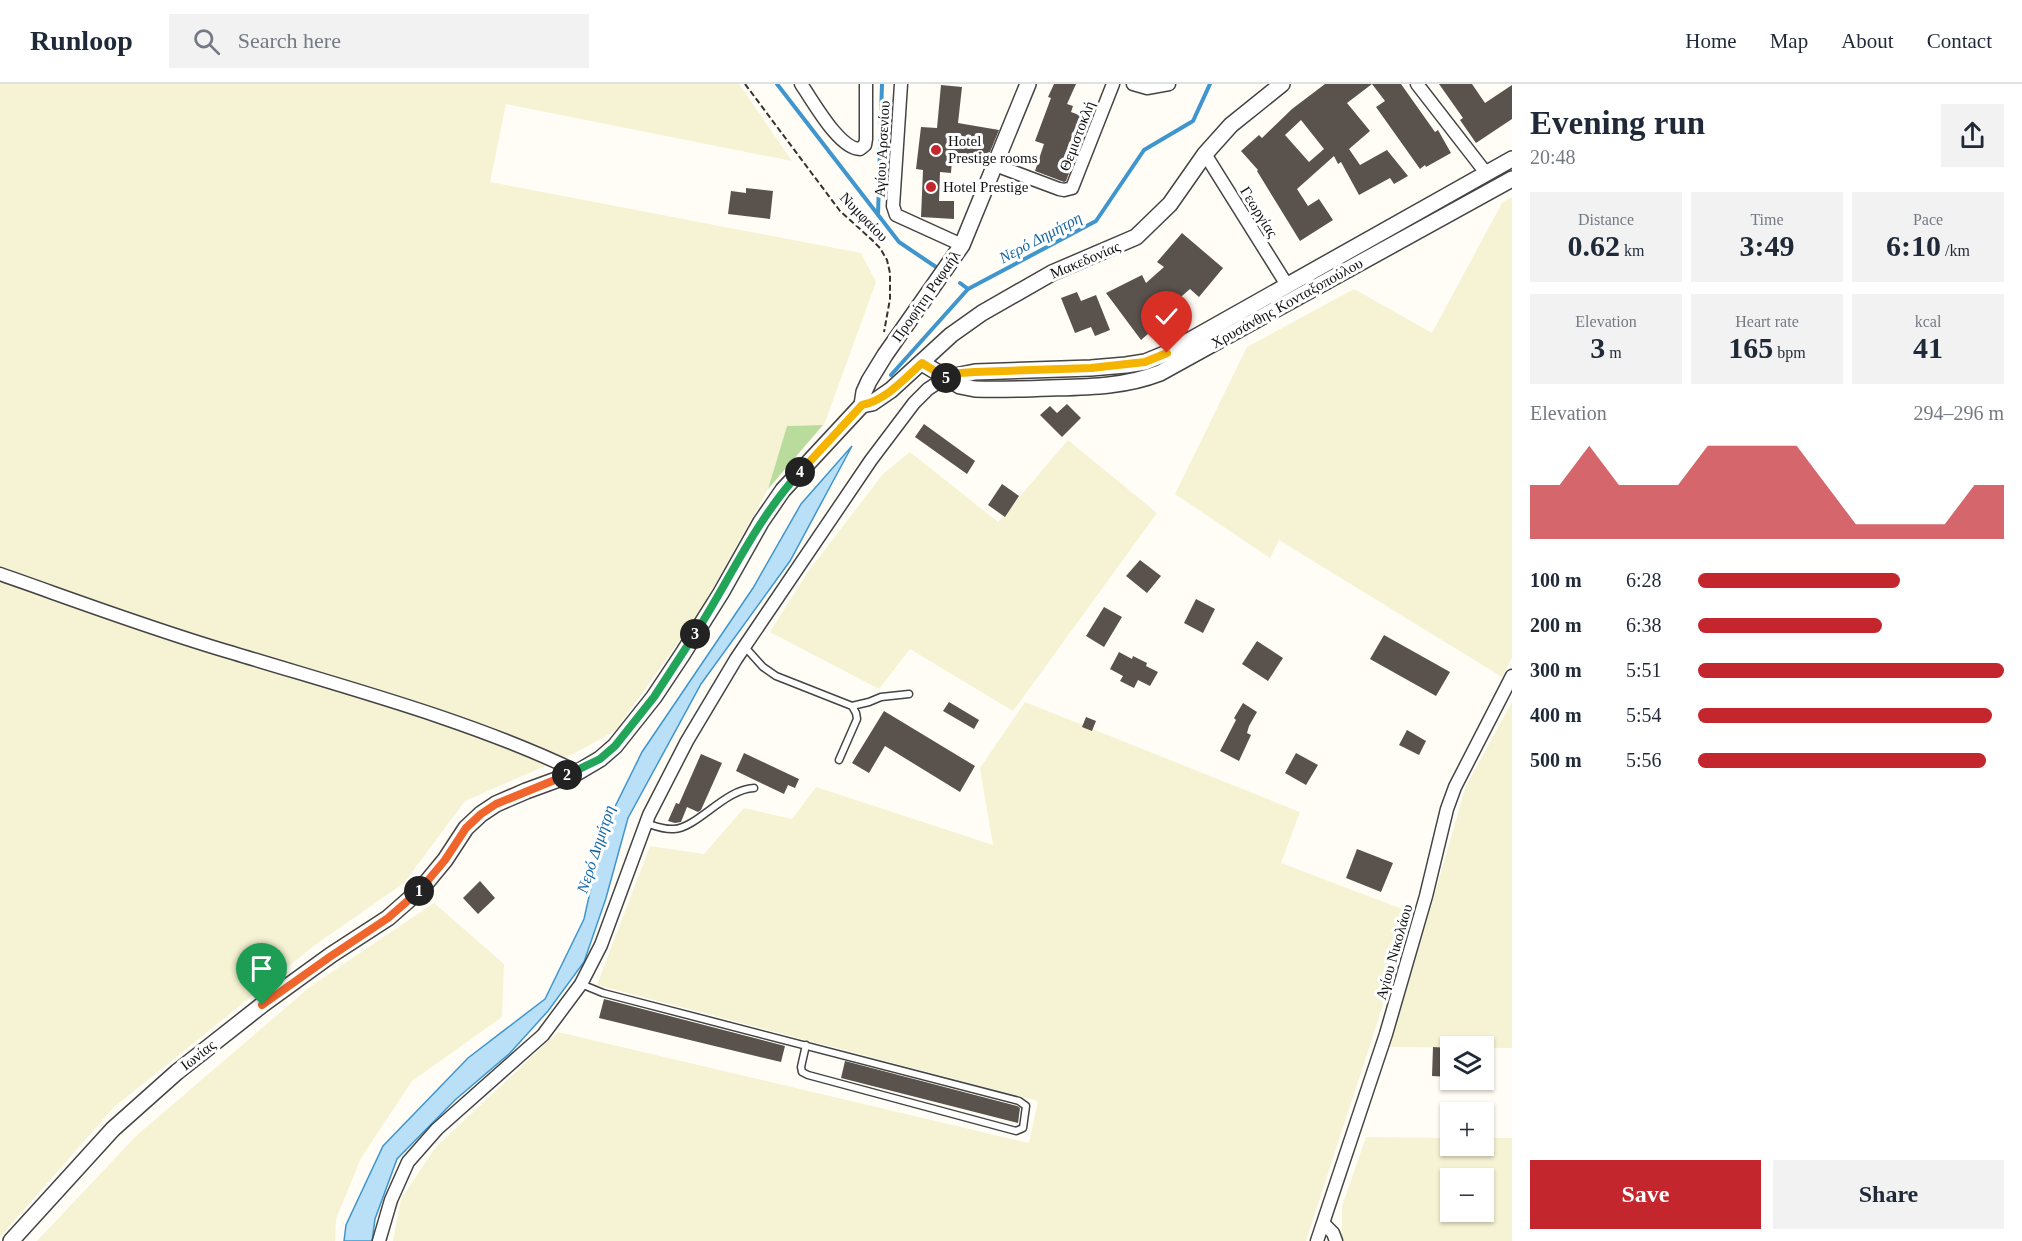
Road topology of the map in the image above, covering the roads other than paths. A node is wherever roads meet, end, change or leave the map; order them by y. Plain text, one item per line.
1 (801, 84) edge
2 (866, 84) edge
3 (901, 84) edge
4 (1028, 84) edge
5 (1113, 84) edge
6 (1133, 84) edge
7 (1169, 84) edge
8 (1282, 84) edge
9 (1417, 84) edge
10 (1206, 154) junction
11 (1512, 159) edge
12 (995, 165) junction
13 (1486, 173) junction
14 (1512, 179) edge
15 (962, 246) junction
16 (1287, 285) junction
17 (922, 363) junction
18 (945, 378) junction
19 (862, 405) junction
20 (0, 574) edge
21 (744, 646) junction
22 (1512, 676) edge
23 (909, 694) dead end
24 (852, 706) junction
25 (839, 760) dead end
26 (578, 772) junction
27 (754, 788) dead end
28 (646, 823) junction
29 (581, 984) junction
30 (806, 1046) junction
31 (1324, 1224) junction
32 (11, 1241) edge
33 (379, 1241) edge
34 (1317, 1241) edge
35 (1336, 1241) edge

1 - 2 street
3 - 15 street, Αγίου Αρσενίου
4 - 12 street, Προφήτη Ραφαήλ
5 - 12 street, Θεμιστοκλή
6 - 7 street
8 - 10 street, Μακεδονίας
9 - 13 street
10 - 16 street, Γεωργίας
10 - 17 street, Μακεδονίας
11 - 13 street, Χρυσάνθης Κονταξοπούλου
12 - 15 street, Προφήτη Ραφαήλ
13 - 16 street, Χρυσάνθης Κονταξοπούλου
14 - 18 street, Χρυσάνθης Κονταξοπούλου
15 - 19 street, Προφήτη Ραφαήλ
16 - 18 street, Χρυσάνθης Κονταξοπούλου
17 - 18 street, Χρυσάνθης Κονταξοπούλου
17 - 19 street, Μακεδονίας
18 - 21 street
19 - 26 street, Ιωνίας
20 - 26 street
21 - 24 lane
21 - 28 street
22 - 31 street, Αγίου Νικολάου
23 - 24 lane
24 - 25 lane
26 - 32 street, Ιωνίας
27 - 28 lane
28 - 29 street
29 - 30 lane
29 - 33 street
30 - 30 lane
31 - 34 street, Αγίου Νικολάου
31 - 35 street

